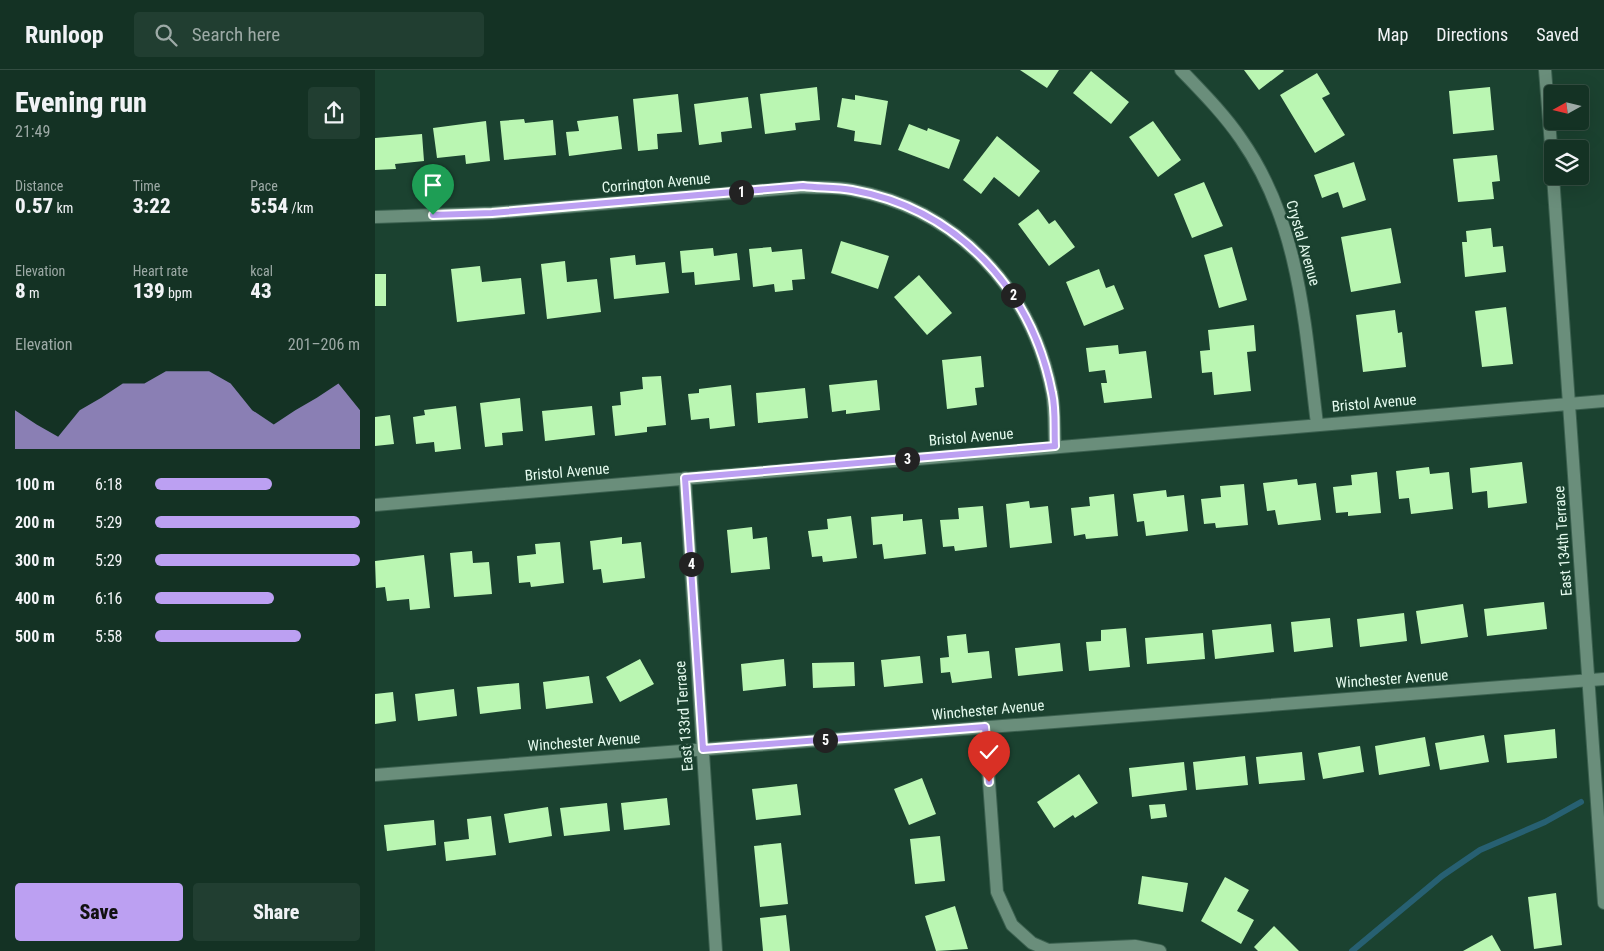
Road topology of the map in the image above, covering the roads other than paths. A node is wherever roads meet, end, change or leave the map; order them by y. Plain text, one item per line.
1 (1181, 70) edge
2 (1545, 70) edge
3 (1551, 140) edge
4 (1554, 185) edge
5 (375, 217) edge
6 (1604, 401) edge
7 (1569, 402) junction
8 (1317, 424) junction
9 (1055, 446) junction
10 (685, 478) junction
11 (375, 505) edge
12 (1604, 679) edge
13 (1588, 680) junction
14 (985, 727) junction
15 (703, 749) junction
16 (375, 775) edge
17 (1604, 903) edge
18 (716, 951) edge
19 (1160, 951) edge

1 - 8 street, Crystal Avenue
2 - 3 street
4 - 7 street, East 134th Terrace
5 - 9 street, Corrington Avenue
6 - 7 street, Bristol Avenue
7 - 8 street, Bristol Avenue
7 - 13 street, East 134th Terrace
8 - 9 street, Bristol Avenue
9 - 10 street, Bristol Avenue
10 - 11 street, Bristol Avenue
10 - 15 street, East 133rd Terrace
12 - 13 street, Winchester Avenue
13 - 14 street, Winchester Avenue
13 - 17 street, East 134th Terrace
14 - 15 street, Winchester Avenue
14 - 19 street
15 - 16 street, Winchester Avenue
15 - 18 street, East 133rd Terrace

